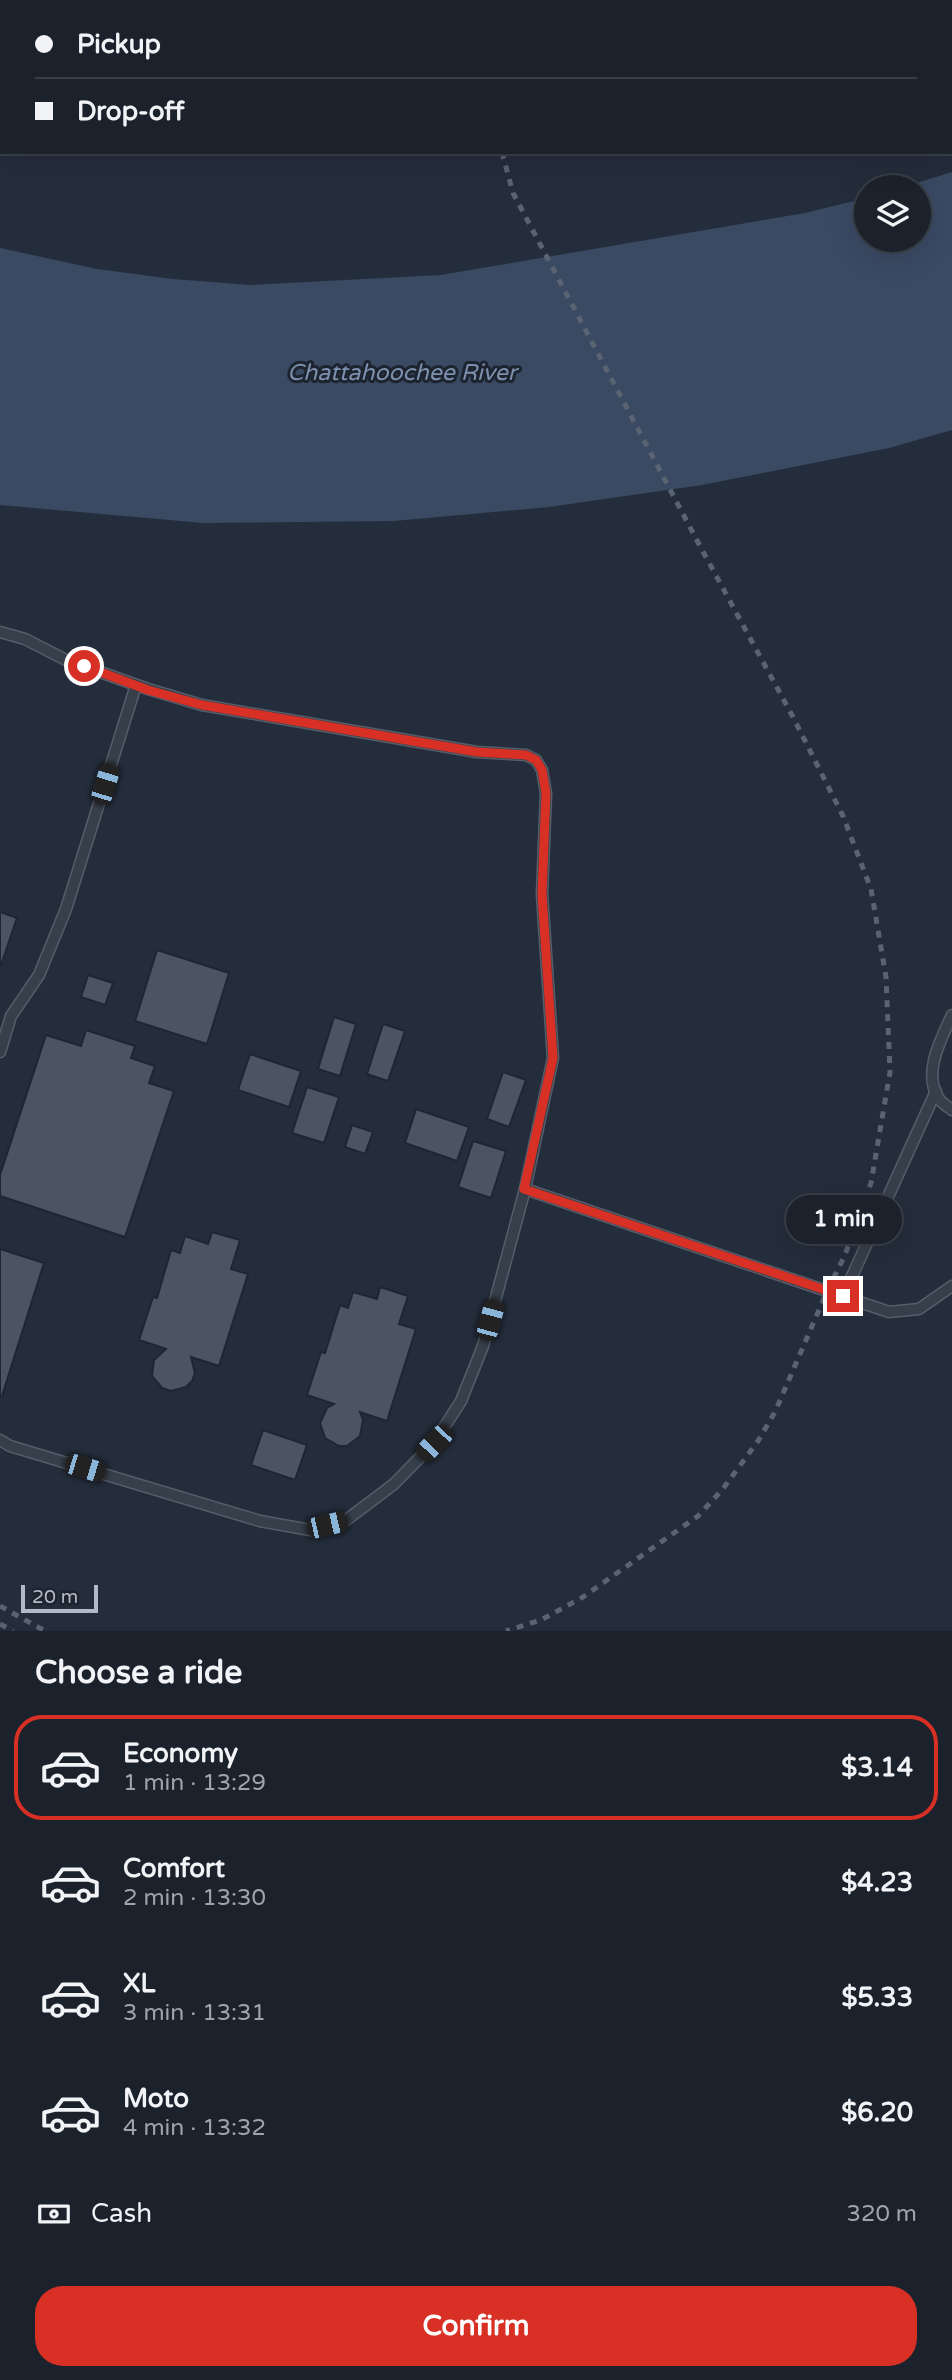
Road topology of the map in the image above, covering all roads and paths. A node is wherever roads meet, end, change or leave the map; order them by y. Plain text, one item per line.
1 (0, 632) edge
2 (136, 685) junction
3 (952, 1015) edge
4 (0, 1052) edge
5 (936, 1091) junction
6 (952, 1110) edge
7 (524, 1189) junction
8 (952, 1286) edge
9 (843, 1296) junction
10 (0, 1440) edge

1 - 2 lane
2 - 4 lane
2 - 7 lane
3 - 5 lane
5 - 6 lane
5 - 9 lane
7 - 9 lane
7 - 10 lane
8 - 9 lane

